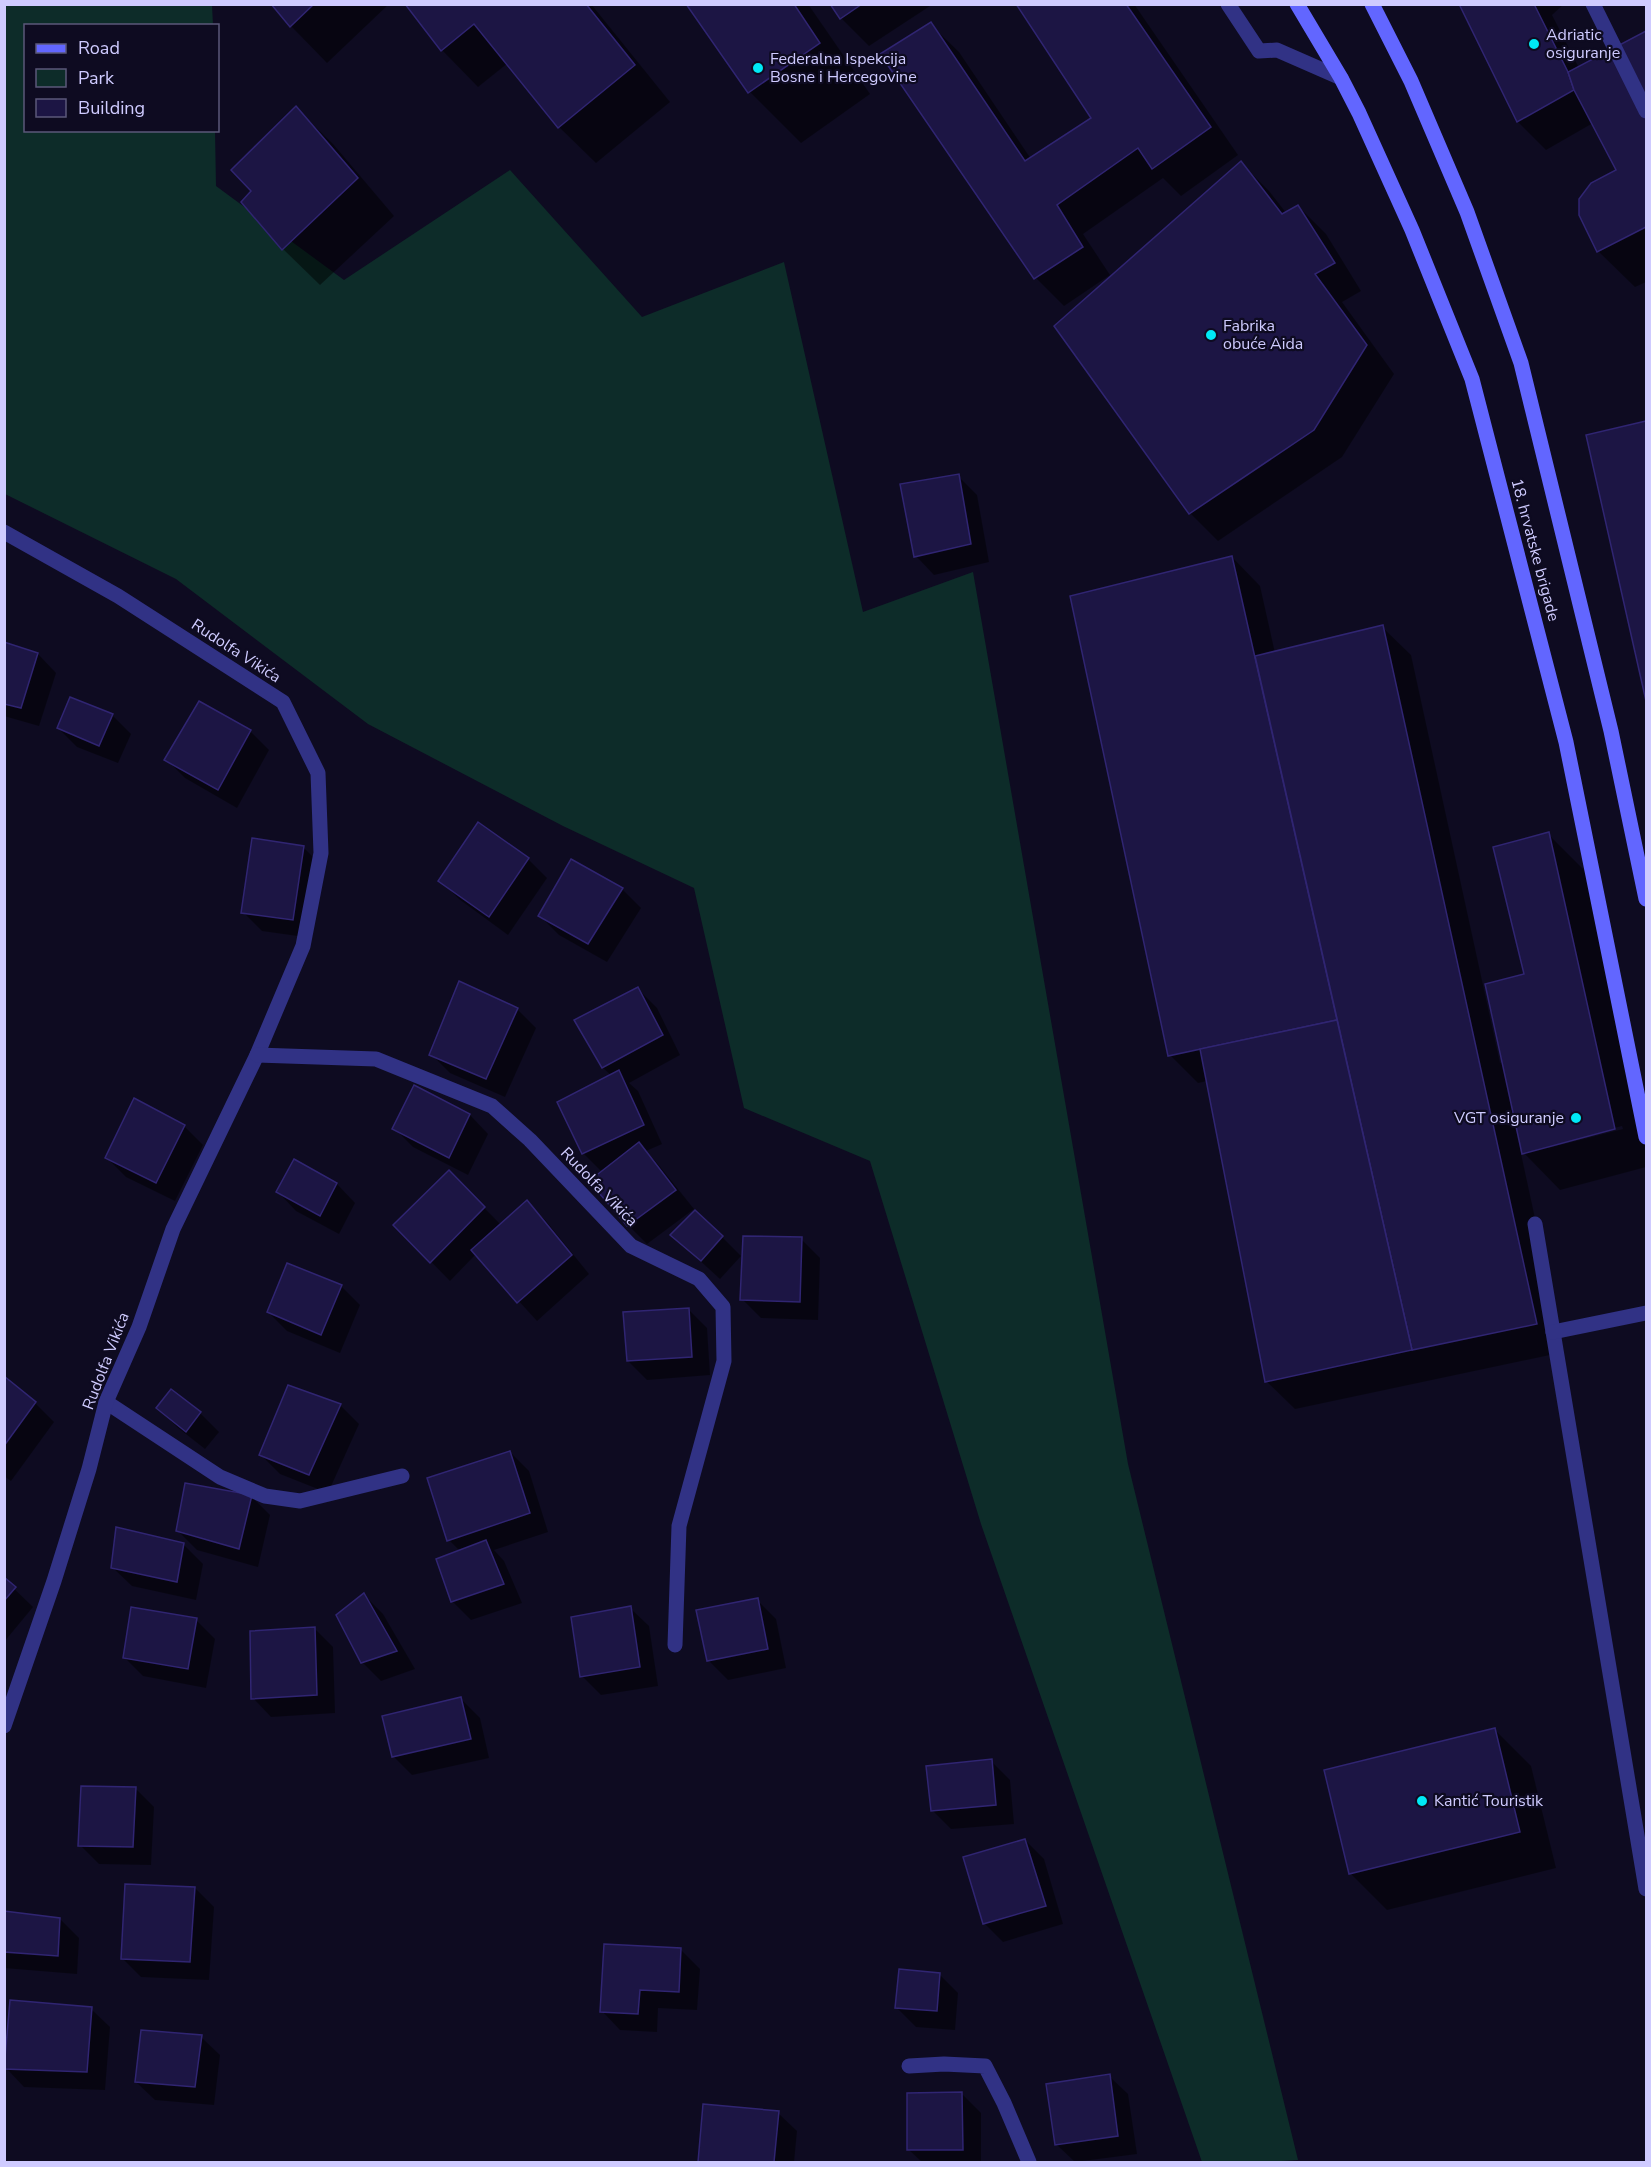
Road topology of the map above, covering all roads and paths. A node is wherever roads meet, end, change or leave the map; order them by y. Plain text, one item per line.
1 (1228, 4) edge
2 (1297, 4) edge
3 (1372, 4) edge
4 (1593, 4) edge
5 (1341, 78) junction
6 (1647, 111) edge
7 (4, 532) edge
8 (1647, 899) edge
9 (257, 1055) junction
10 (1647, 1137) edge
11 (1536, 1224) dead end
12 (1647, 1312) edge
13 (1553, 1332) junction
14 (106, 1401) junction
15 (402, 1476) dead end
16 (675, 1645) dead end
17 (4, 1726) edge
18 (1647, 1889) edge
19 (909, 2066) dead end
20 (1029, 2163) edge

1 - 5 street
2 - 5 main road, 18. hrvatske brigade
3 - 8 main road, 18. hrvatske brigade
4 - 6 street
5 - 10 main road, 18. hrvatske brigade
7 - 9 street, Rudolfa Vikića
9 - 14 street, Rudolfa Vikića
9 - 16 street, Rudolfa Vikića
11 - 13 street
12 - 13 street
13 - 18 street
14 - 15 street
14 - 17 street, Rudolfa Vikića
19 - 20 street

